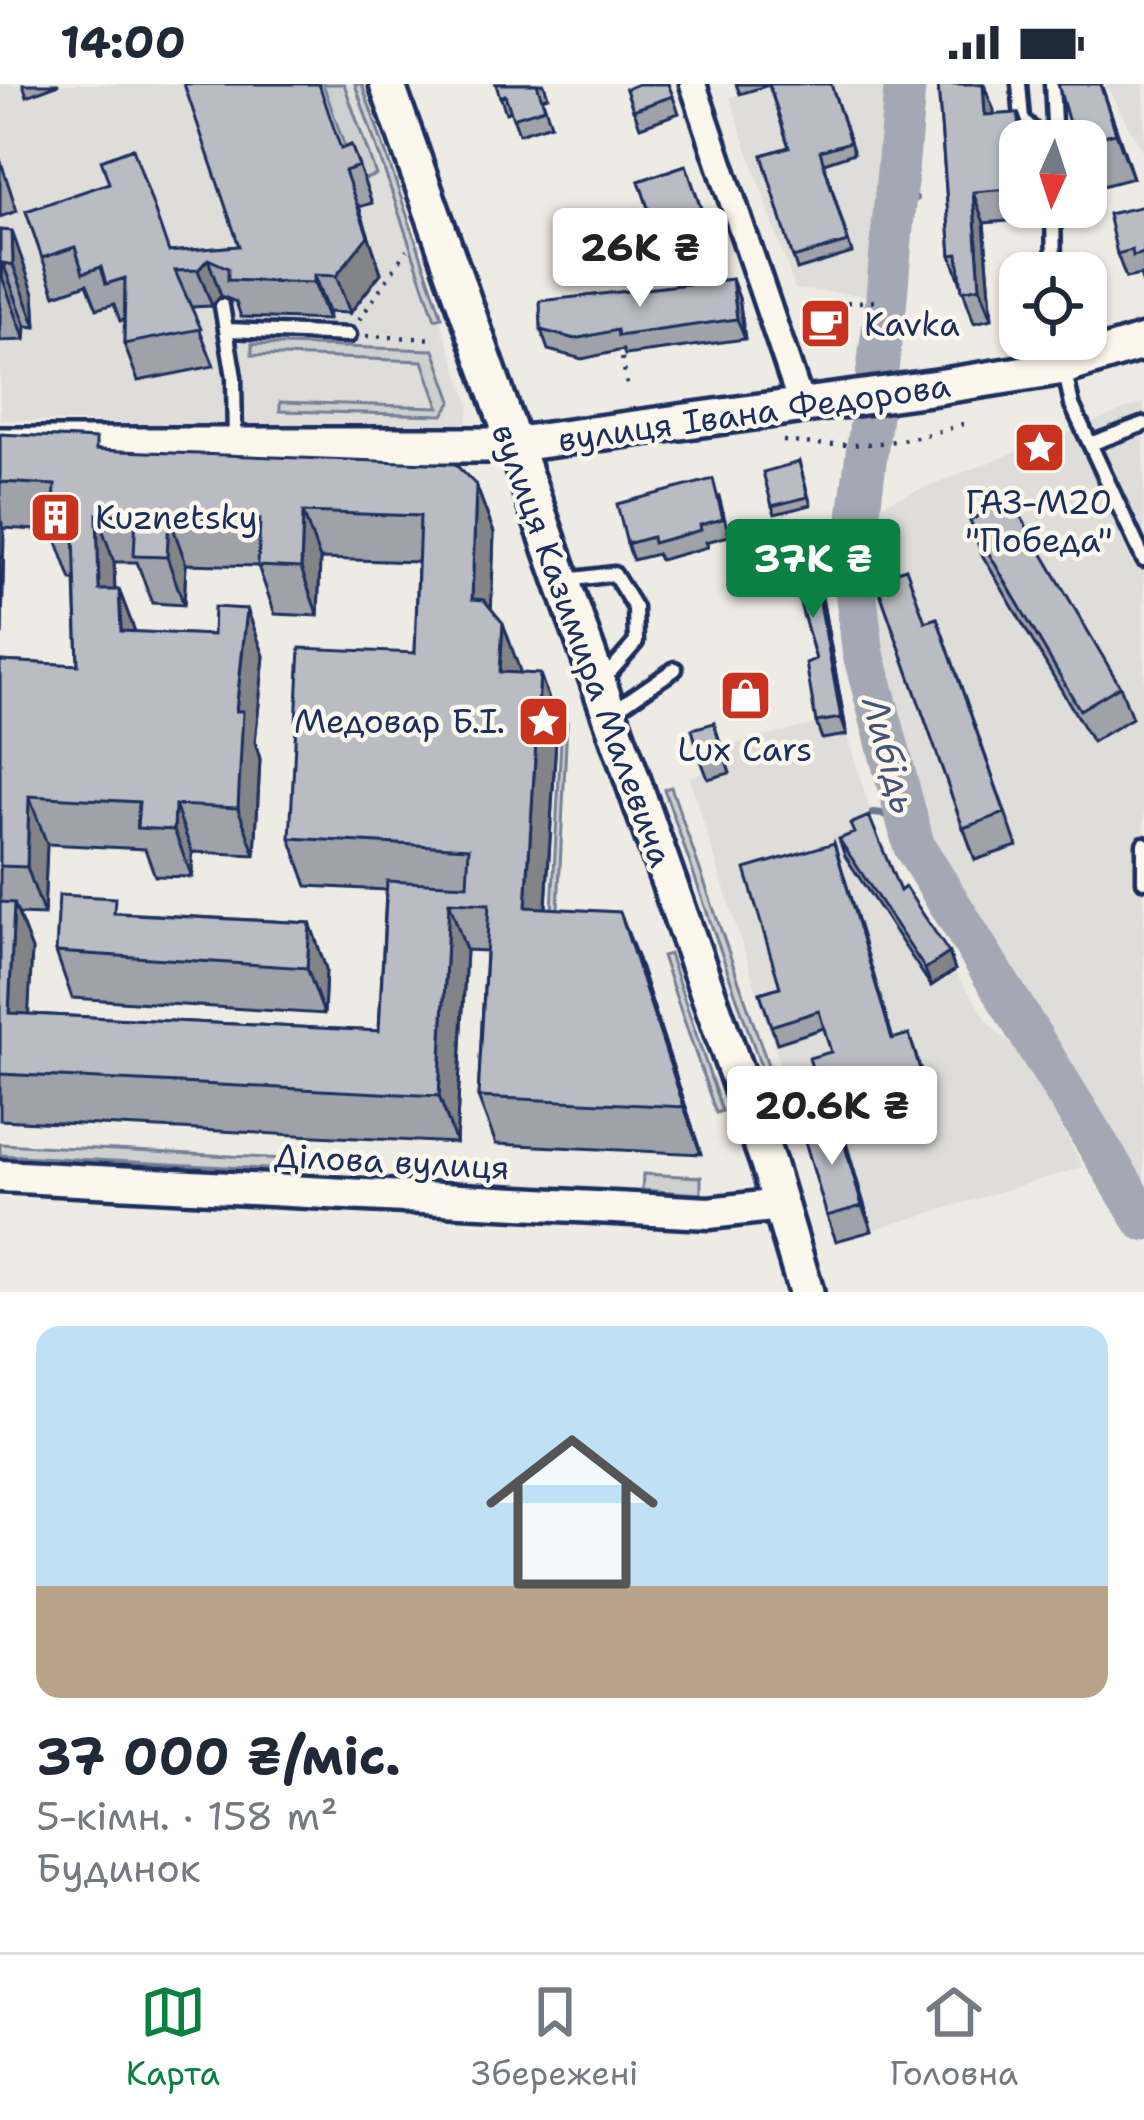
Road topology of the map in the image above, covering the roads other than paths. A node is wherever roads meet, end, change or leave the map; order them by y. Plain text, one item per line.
1 (387, 84) edge
2 (693, 84) edge
3 (1019, 84) edge
4 (1052, 84) edge
5 (1023, 120) edge
6 (1054, 120) edge
7 (222, 306) dead end
8 (229, 330) junction
9 (349, 335) road end
10 (1144, 343) edge
11 (1107, 347) edge
12 (1035, 360) edge
13 (1062, 360) edge
14 (816, 402) junction
15 (1144, 424) edge
16 (1090, 444) junction
17 (0, 445) edge
18 (235, 445) junction
19 (510, 445) junction
20 (1144, 560) edge
21 (560, 581) junction
22 (675, 669) dead end
23 (604, 700) junction
24 (1144, 844) edge
25 (1144, 881) edge
26 (0, 1176) edge
27 (781, 1205) junction
28 (806, 1292) edge

1 - 19 main road, вулиця Казимира Малевича
2 - 14 street
3 - 5 lane
4 - 6 lane
7 - 8 lane
8 - 9 lane
8 - 18 lane
10 - 11 main road, вулиця Івана Федорова
12 - 14 main road, вулиця Івана Федорова
13 - 16 lane
14 - 19 main road, вулиця Івана Федорова
15 - 16 lane
16 - 20 lane
17 - 18 main road, вулиця Івана Федорова
18 - 19 main road, вулиця Івана Федорова
19 - 21 main road, вулиця Казимира Малевича
21 - 23 main road, вулиця Казимира Малевича
21 - 23 lane
22 - 23 lane
23 - 27 main road, вулиця Казимира Малевича
24 - 25 lane
26 - 27 street, Ділова вулиця
27 - 28 main road, вулиця Казимира Малевича

